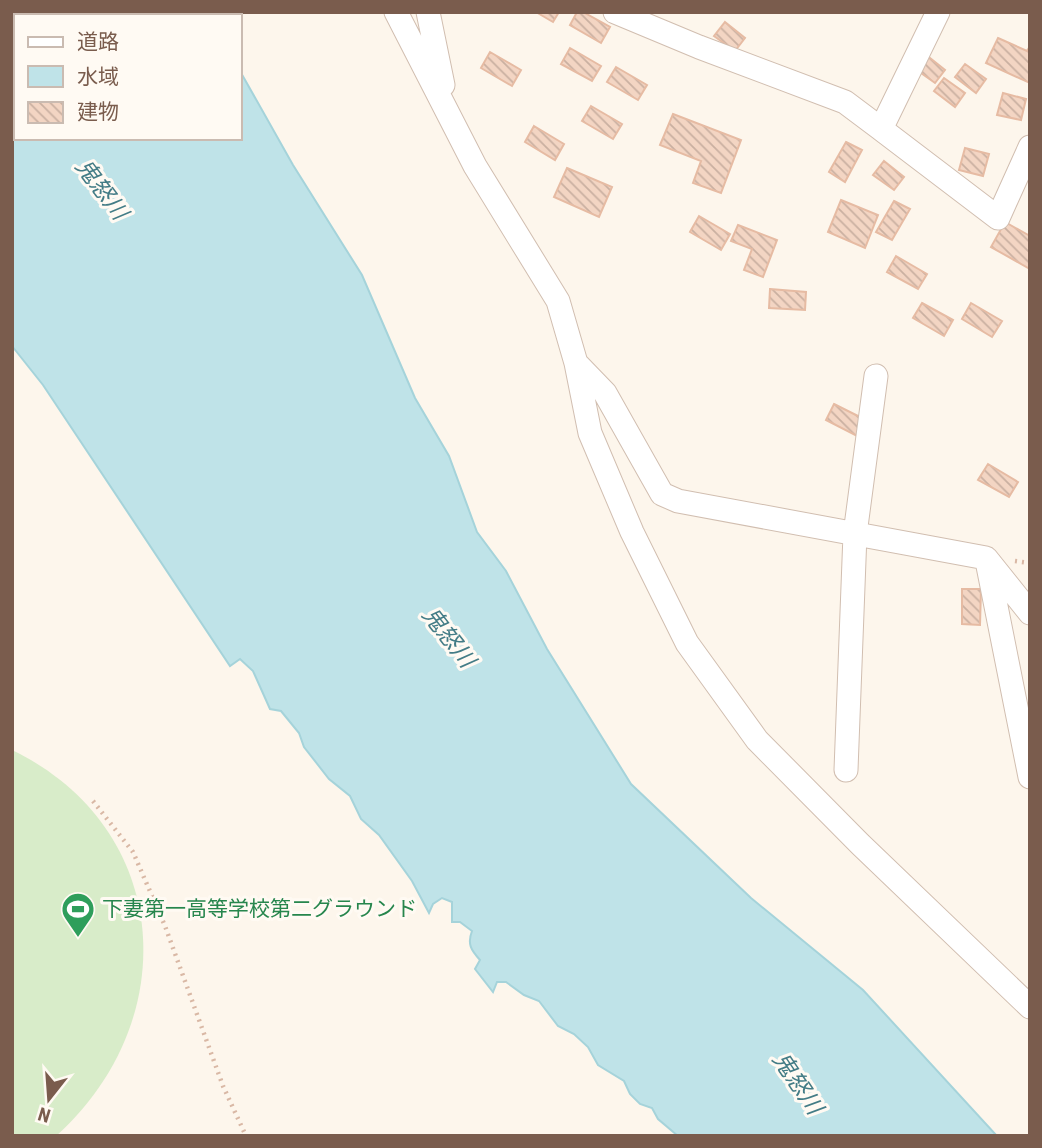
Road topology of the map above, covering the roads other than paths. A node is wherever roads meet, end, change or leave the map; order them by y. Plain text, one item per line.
1 (396, 12) edge
2 (428, 12) edge
3 (615, 12) edge
4 (939, 12) edge
5 (447, 108) junction
6 (881, 129) junction
7 (1030, 147) edge
8 (576, 363) junction
9 (876, 376) dead end
10 (855, 534) junction
11 (986, 558) junction
12 (1030, 613) edge
13 (846, 770) dead end
14 (1030, 777) edge
15 (1030, 1007) edge

1 - 5 street
2 - 5 street
3 - 6 street
4 - 6 street
5 - 8 street
6 - 7 street
8 - 10 street
8 - 15 street
9 - 10 street
10 - 11 street
10 - 13 street
11 - 12 street
11 - 14 street

